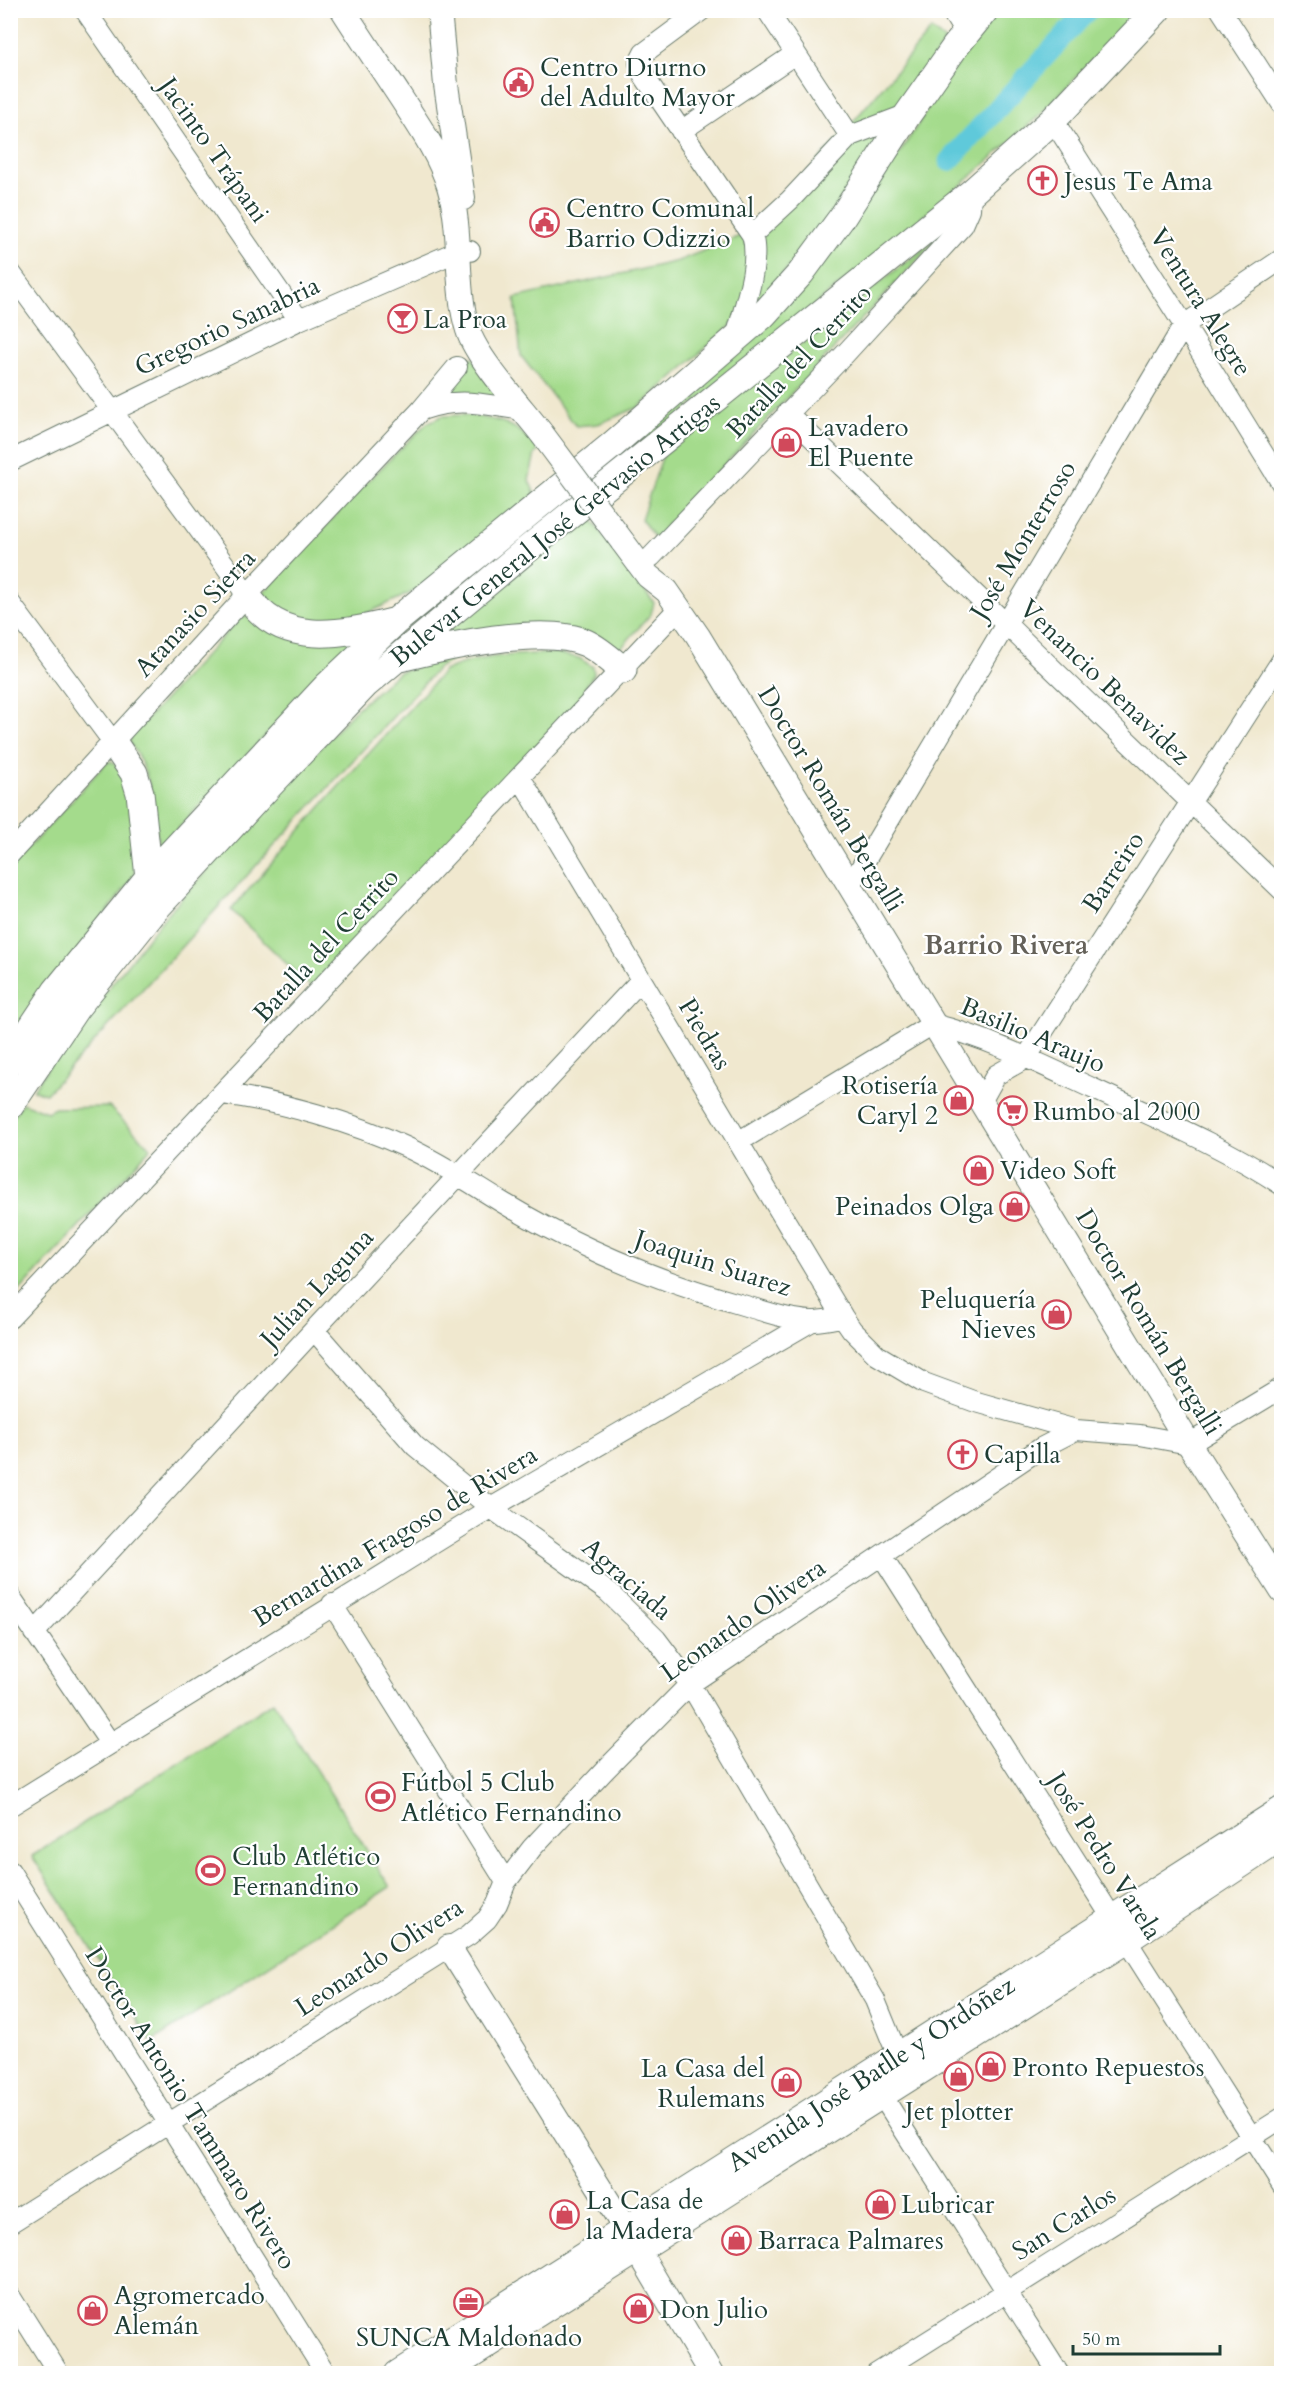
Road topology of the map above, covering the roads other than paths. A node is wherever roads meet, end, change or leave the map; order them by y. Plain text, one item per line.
1 (85, 10) edge
2 (343, 10) edge
3 (439, 10) edge
4 (702, 10) edge
5 (767, 10) edge
6 (985, 10) edge
7 (1157, 10) edge
8 (1221, 10) edge
9 (958, 22) edge
10 (795, 54) junction
11 (1281, 104) edge
12 (908, 114) junction
13 (1053, 120) junction
14 (681, 131) junction
15 (850, 136) junction
16 (970, 193) junction
17 (752, 235) junction
18 (464, 251) junction
19 (1281, 259) edge
20 (10, 272) edge
21 (299, 320) junction
22 (1184, 325) junction
23 (736, 339) junction
24 (457, 367) dead end
25 (421, 410) junction
26 (524, 410) junction
27 (111, 411) junction
28 (787, 413) junction
29 (547, 430) junction
30 (10, 461) edge
31 (1281, 484) edge
32 (627, 537) junction
33 (651, 557) junction
34 (247, 595) junction
35 (673, 600) junction
36 (10, 603) edge
37 (396, 621) junction
38 (1006, 622) junction
39 (396, 659) junction
40 (1281, 660) edge
41 (623, 670) junction
42 (113, 742) junction
43 (520, 777) junction
44 (1190, 802) junction
45 (10, 854) edge
46 (149, 877) junction
47 (850, 886) junction
48 (1281, 890) edge
49 (641, 981) junction
50 (933, 1024) junction
51 (1026, 1058) junction
52 (10, 1060) edge
53 (223, 1094) junction
54 (981, 1102) junction
55 (10, 1106) edge
56 (738, 1142) junction
57 (460, 1174) junction
58 (1281, 1185) edge
59 (843, 1317) junction
60 (10, 1318) edge
61 (812, 1321) junction
62 (314, 1330) junction
63 (1281, 1388) edge
64 (1076, 1430) junction
65 (1190, 1444) junction
66 (491, 1508) junction
67 (882, 1556) junction
68 (1281, 1591) edge
69 (10, 1596) edge
70 (332, 1604) junction
71 (34, 1634) junction
72 (690, 1684) junction
73 (110, 1743) junction
74 (10, 1806) edge
75 (1281, 1810) edge
76 (1281, 1837) edge
77 (10, 1871) edge
78 (506, 1882) junction
79 (1120, 1930) junction
80 (449, 1947) junction
81 (898, 2056) junction
82 (881, 2094) junction
83 (1281, 2118) edge
84 (170, 2122) junction
85 (1251, 2137) junction
86 (1281, 2185) edge
87 (10, 2223) edge
88 (631, 2239) junction
89 (1008, 2292) junction
90 (10, 2296) edge
91 (59, 2373) edge
92 (326, 2373) edge
93 (398, 2373) edge
94 (441, 2373) edge
95 (711, 2373) edge
96 (876, 2373) edge
97 (1059, 2373) edge

1 - 21 street, Jacinto Trápani
2 - 18 street
3 - 18 street
4 - 14 street
5 - 10 street
6 - 9 main road, Bulevar General José Gervasio Artigas
7 - 13 main road, Bulevar General José Gervasio Artigas
8 - 11 street
9 - 12 main road, Bulevar General José Gervasio Artigas
10 - 14 street
10 - 15 street
12 - 15 street
12 - 23 main road, Bulevar General José Gervasio Artigas
13 - 16 main road, Bulevar General José Gervasio Artigas
13 - 22 street, Ventura Alegre
14 - 17 street
15 - 17 street
16 - 28 street, Batalla del Cerrito
16 - 39 main road, Bulevar General José Gervasio Artigas
17 - 23 street
18 - 21 street, Gregorio Sanabria
18 - 26 street
18 - 29 street
19 - 22 street, José Monterroso
20 - 27 street
21 - 27 street, Gregorio Sanabria
22 - 31 street, Ventura Alegre
22 - 38 street, José Monterroso
23 - 37 main road, Bulevar General José Gervasio Artigas
24 - 25 street, Atanasio Sierra
25 - 26 street
25 - 34 street, Atanasio Sierra
26 - 29 street
27 - 30 street, Gregorio Sanabria
27 - 34 street
28 - 33 street, Batalla del Cerrito
28 - 38 street, Venancio Benavidez
29 - 32 street, Doctor Román Bergalli
32 - 33 street, Doctor Román Bergalli
32 - 35 street, Doctor Román Bergalli
33 - 35 street, Doctor Román Bergalli
34 - 37 main road
34 - 42 street, Atanasio Sierra
35 - 41 street, Batalla del Cerrito
35 - 47 street, Doctor Román Bergalli
36 - 42 street
37 - 46 main road, Bulevar General José Gervasio Artigas
38 - 44 street, Venancio Benavidez
38 - 47 street, José Monterroso
39 - 41 main road
39 - 55 main road, Bulevar General José Gervasio Artigas
40 - 44 street, Barreiro
41 - 43 street, Batalla del Cerrito
42 - 45 street, Atanasio Sierra
42 - 46 main road
43 - 49 street, Piedras
43 - 53 street, Batalla del Cerrito
44 - 48 street, Venancio Benavidez
44 - 51 street, Barreiro
46 - 52 main road, Bulevar General José Gervasio Artigas
47 - 50 street, Doctor Román Bergalli
49 - 56 street, Piedras
49 - 57 street, Julian Laguna
50 - 51 street, Basilio Araujo
50 - 54 street, Doctor Román Bergalli
50 - 56 street, Basilio Araujo
51 - 54 street, Barreiro
51 - 58 street, Basilio Araujo
53 - 57 street, Joaquin Suarez
53 - 60 street, Batalla del Cerrito
54 - 65 street, Doctor Román Bergalli
56 - 59 street, Piedras
57 - 61 street, Joaquin Suarez
57 - 62 street, Julian Laguna
59 - 61 street, Joaquin Suarez
59 - 64 street
61 - 66 street, Bernardina Fragoso de Rivera
62 - 66 street, Agraciada
62 - 71 street, Julian Laguna
63 - 65 street
64 - 65 street
64 - 67 street, Leonardo Olivera
65 - 68 street, Doctor Román Bergalli
66 - 70 street, Bernardina Fragoso de Rivera
66 - 72 street, Agraciada
67 - 72 street, Leonardo Olivera
67 - 79 street, José Pedro Varela
69 - 71 street
70 - 73 street, Bernardina Fragoso de Rivera
70 - 78 street
71 - 73 street
72 - 78 street, Leonardo Olivera
72 - 81 street, Agraciada
73 - 74 street, Bernardina Fragoso de Rivera
75 - 79 main road, Avenida José Batlle y Ordóñez
76 - 79 main road, Avenida José Batlle y Ordóñez
77 - 84 street, Doctor Antonio Tammaro Rivero
78 - 80 street, Leonardo Olivera
79 - 81 main road, Avenida José Batlle y Ordóñez
79 - 82 main road, Avenida José Batlle y Ordóñez
79 - 85 street, José Pedro Varela
80 - 84 street, Leonardo Olivera
80 - 88 street
81 - 88 main road, Avenida José Batlle y Ordóñez
82 - 88 main road, Avenida José Batlle y Ordóñez
82 - 89 street
83 - 85 street, San Carlos
84 - 87 street, Leonardo Olivera
84 - 92 street, Doctor Antonio Tammaro Rivero
85 - 86 street, José Pedro Varela
85 - 89 street, San Carlos
88 - 93 main road, Avenida José Batlle y Ordóñez
88 - 94 main road, Avenida José Batlle y Ordóñez
88 - 95 street
89 - 96 street, San Carlos
89 - 97 street
90 - 91 street

